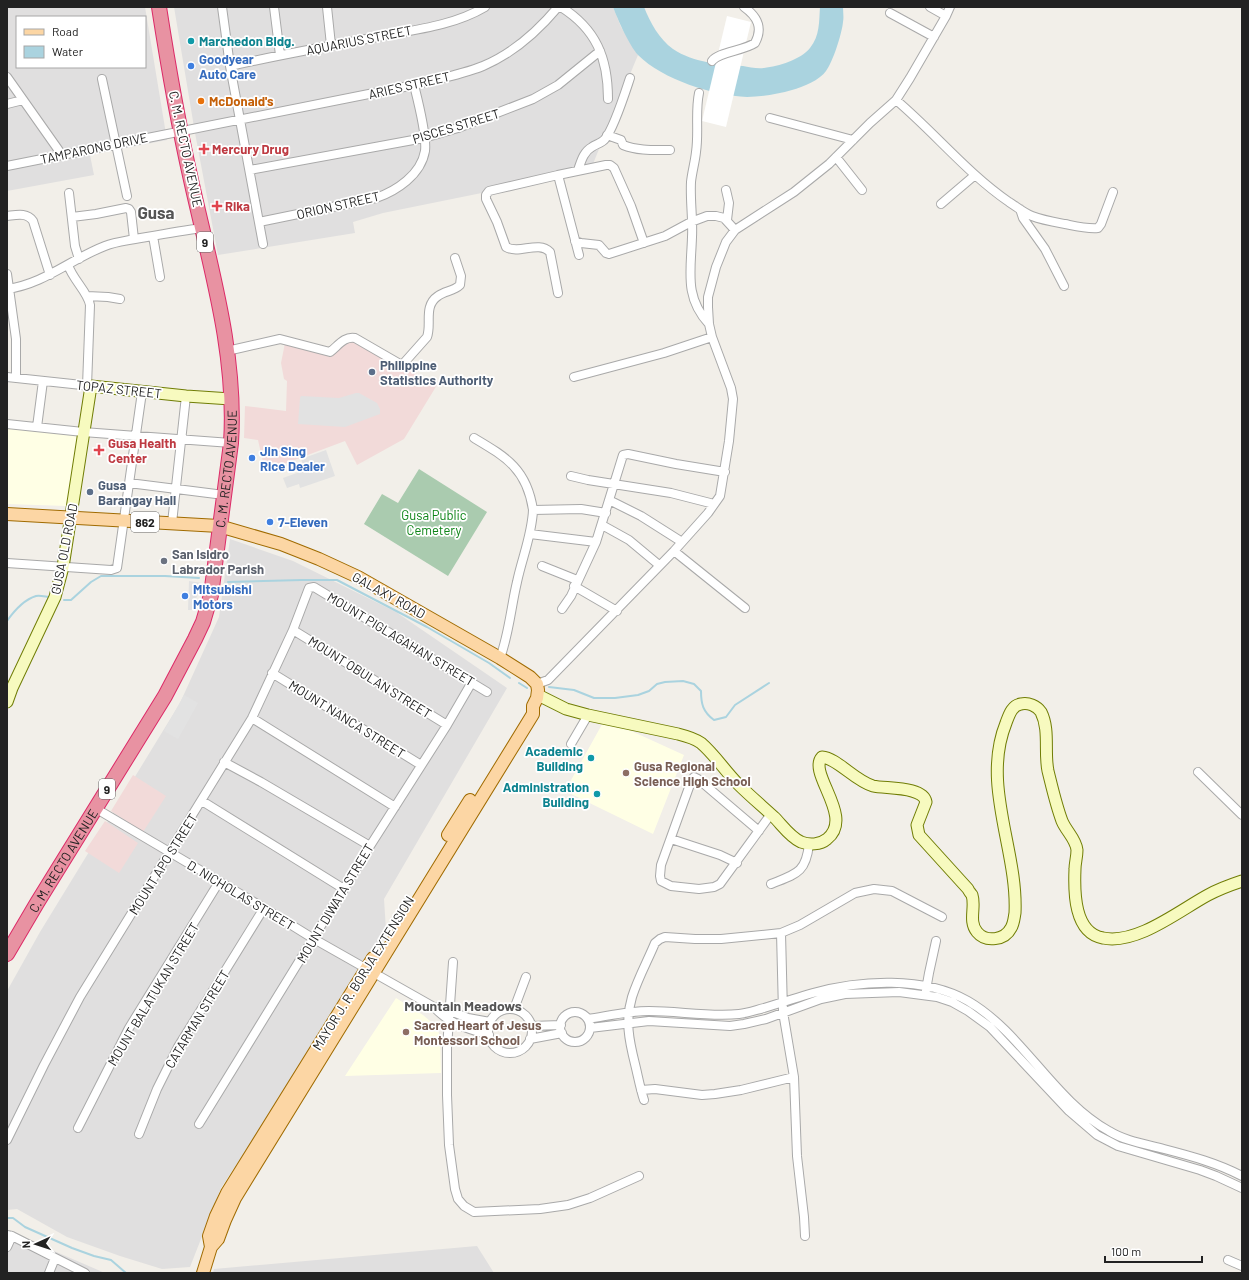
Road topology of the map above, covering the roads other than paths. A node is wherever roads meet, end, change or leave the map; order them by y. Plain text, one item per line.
1 (159, 7) edge
2 (222, 7) edge
3 (274, 7) edge
4 (327, 7) edge
5 (484, 7) edge
6 (559, 7) edge
7 (744, 7) edge
8 (930, 7) edge
9 (950, 7) edge
10 (890, 13) dead end
11 (946, 16) junction
12 (934, 37) junction
13 (331, 45) junction
14 (600, 51) junction
15 (280, 55) junction
16 (712, 61) dead end
17 (230, 66) junction
18 (7, 77) edge
19 (630, 78) dead end
20 (102, 79) dead end
21 (414, 85) junction
22 (698, 93) dead end
23 (608, 99) dead end
24 (23, 100) junction
25 (896, 100) junction
26 (7, 104) edge
27 (770, 118) dead end
28 (240, 120) junction
29 (181, 130) junction
30 (607, 135) junction
31 (424, 138) junction
32 (853, 140) junction
33 (116, 143) junction
34 (670, 150) dead end
35 (62, 155) junction
36 (836, 157) junction
37 (7, 166) edge
38 (250, 170) junction
39 (578, 170) junction
40 (558, 175) junction
41 (975, 175) junction
42 (726, 190) dead end
43 (862, 190) dead end
44 (69, 192) dead end
45 (1113, 192) dead end
46 (127, 196) dead end
47 (941, 204) dead end
48 (1020, 209) junction
49 (7, 216) edge
50 (72, 217) junction
51 (727, 220) junction
52 (260, 222) junction
53 (691, 222) junction
54 (202, 228) junction
55 (735, 230) junction
56 (153, 236) junction
57 (134, 239) junction
58 (575, 241) junction
59 (644, 242) junction
60 (264, 244) dead end
61 (579, 255) dead end
62 (455, 258) dead end
63 (79, 259) junction
64 (68, 265) junction
65 (7, 274) edge
66 (50, 276) junction
67 (160, 277) dead end
68 (1064, 286) dead end
69 (8, 288) edge
70 (558, 293) dead end
71 (88, 296) junction
72 (120, 299) dead end
73 (709, 324) junction
74 (712, 337) junction
75 (227, 351) junction
76 (7, 377) edge
77 (574, 377) dead end
78 (16, 378) junction
79 (43, 381) junction
80 (89, 386) junction
81 (142, 392) junction
82 (186, 396) junction
83 (231, 399) junction
84 (7, 424) edge
85 (37, 427) junction
86 (83, 432) junction
87 (136, 436) junction
88 (474, 438) dead end
89 (182, 439) junction
90 (230, 443) junction
91 (725, 472) junction
92 (571, 476) dead end
93 (129, 482) junction
94 (614, 484) junction
95 (176, 488) junction
96 (224, 495) junction
97 (609, 500) junction
98 (714, 504) junction
99 (533, 510) junction
100 (606, 513) junction
101 (7, 514) edge
102 (70, 517) junction
103 (124, 520) junction
104 (172, 523) junction
105 (602, 525) junction
106 (219, 526) junction
107 (530, 534) junction
108 (596, 542) junction
109 (682, 542) junction
110 (674, 551) junction
111 (7, 563) edge
112 (659, 565) junction
113 (542, 566) dead end
114 (62, 567) junction
115 (576, 583) junction
116 (314, 587) joint
117 (745, 608) dead end
118 (562, 609) dead end
119 (617, 610) junction
120 (292, 630) junction
121 (500, 658) junction
122 (272, 673) junction
123 (472, 682) junction
124 (538, 689) junction
125 (487, 692) dead end
126 (7, 702) edge
127 (588, 715) junction
128 (252, 718) junction
129 (447, 725) junction
130 (571, 744) dead end
131 (224, 762) junction
132 (421, 765) junction
133 (1198, 772) dead end
134 (202, 801) junction
135 (395, 807) junction
136 (95, 808) junction
137 (771, 814) junction
138 (1242, 815) edge
139 (759, 831) junction
140 (670, 839) junction
141 (809, 844) junction
142 (370, 846) junction
143 (170, 853) junction
144 (737, 863) junction
145 (1242, 881) edge
146 (220, 882) junction
147 (771, 884) dead end
148 (344, 889) junction
149 (264, 908) junction
150 (942, 917) dead end
151 (781, 933) junction
152 (314, 939) junction
153 (936, 941) dead end
154 (7, 954) edge
155 (453, 962) dead end
156 (370, 972) junction
157 (526, 977) dead end
158 (926, 991) junction
159 (783, 1002) junction
160 (434, 1007) junction
161 (514, 1009) junction
162 (450, 1011) junction
163 (630, 1012) junction
164 (783, 1012) junction
165 (588, 1019) junction
166 (448, 1020) junction
167 (490, 1022) junction
168 (628, 1023) junction
169 (532, 1026) junction
170 (590, 1028) junction
171 (562, 1029) junction
172 (489, 1035) junction
173 (530, 1039) junction
174 (794, 1077) junction
175 (641, 1090) junction
176 (644, 1100) dead end
177 (1072, 1108) junction
178 (199, 1124) dead end
179 (78, 1128) dead end
180 (139, 1134) dead end
181 (7, 1140) edge
182 (1166, 1149) junction
183 (1164, 1160) junction
184 (639, 1176) dead end
185 (1242, 1176) edge
186 (1242, 1188) edge
187 (10, 1236) edge
188 (805, 1236) dead end
189 (7, 1247) edge
190 (55, 1258) junction
191 (207, 1259) edge
192 (1228, 1260) dead end
193 (1242, 1266) edge
194 (49, 1273) edge
195 (85, 1273) edge

1 - 29 highway, C. M. RECTO AVENUE / 9
2 - 17 street
3 - 15 street
4 - 13 street
5 - 13 street, AQUARIUS STREET
6 - 14 street
6 - 21 street, ARIES STREET
7 - 16 street
8 - 11 street
9 - 11 street
10 - 12 street
11 - 12 street
12 - 25 street
13 - 15 street, AQUARIUS STREET
14 - 23 street
14 - 31 street, PISCES STREET
15 - 17 street, AQUARIUS STREET
17 - 28 street
18 - 24 street
19 - 30 street
20 - 33 street
21 - 28 street, ARIES STREET
21 - 31 street, ORION STREET
22 - 53 street
24 - 26 street
24 - 35 street
25 - 32 street
25 - 41 street
27 - 32 street
28 - 29 street, ARIES STREET
28 - 38 street
29 - 33 street, TAMPARONG DRIVE
29 - 54 highway, C. M. RECTO AVENUE / 9
30 - 34 street
30 - 39 street
31 - 38 street, PISCES STREET
31 - 52 street, ORION STREET
32 - 36 street
33 - 35 street, TAMPARONG DRIVE
33 - 46 street
35 - 37 street, TAMPARONG DRIVE
36 - 43 street
36 - 55 street
38 - 52 street
39 - 40 street
39 - 59 street
40 - 58 street
40 - 70 street
41 - 47 street
41 - 48 street
42 - 51 street
44 - 50 street
45 - 48 street
48 - 68 street
49 - 66 street
50 - 57 street
50 - 63 street
51 - 53 street
51 - 55 street
52 - 60 street
53 - 59 street
53 - 73 street
54 - 56 street
54 - 75 highway, C. M. RECTO AVENUE / 9
55 - 73 street
56 - 57 street
56 - 67 street
57 - 63 street
58 - 59 street
58 - 61 street
62 - 75 street
63 - 64 street
64 - 66 street
64 - 71 street
65 - 69 street
66 - 69 street
69 - 78 street
71 - 72 street
71 - 80 street
73 - 74 street
74 - 77 street
74 - 91 street
75 - 83 highway, C. M. RECTO AVENUE / 9
76 - 78 street, TOPAZ STREET
78 - 79 street, TOPAZ STREET
79 - 80 street, TOPAZ STREET
79 - 85 street
80 - 81 main road, TOPAZ STREET
80 - 86 main road, GUSA OLD ROAD
81 - 82 main road, TOPAZ STREET
81 - 87 street
82 - 83 main road, TOPAZ STREET
82 - 89 street
83 - 90 highway, C. M. RECTO AVENUE / 9
84 - 85 street
85 - 86 street
86 - 87 street
86 - 102 main road, GUSA OLD ROAD
87 - 89 street
87 - 93 street
88 - 99 street
89 - 90 street
89 - 95 street
90 - 96 highway, C. M. RECTO AVENUE / 9
91 - 94 street
91 - 98 street
92 - 94 street
93 - 95 street
93 - 103 street
94 - 97 street
94 - 98 street
95 - 96 street
95 - 104 street
96 - 106 highway, C. M. RECTO AVENUE / 9
97 - 100 street
97 - 109 street
98 - 109 street
99 - 100 street
99 - 107 street
100 - 105 street
101 - 102 main road, 862
102 - 103 main road, 862
102 - 114 main road, GUSA OLD ROAD
103 - 104 main road, 862
103 - 114 street
104 - 106 main road, 862
105 - 108 street
105 - 112 street
106 - 121 main road, GALAXY ROAD
106 - 136 highway, C. M. RECTO AVENUE / 9
107 - 108 street
107 - 121 street
108 - 115 street
109 - 110 street
110 - 112 street
110 - 117 street
111 - 114 street
112 - 119 street
113 - 115 street
114 - 126 main road, GUSA OLD ROAD
115 - 118 street
115 - 119 street
116 - 120 street, MOUNT APO STREET
116 - 123 street, MOUNT PIGLAGAHAN STREET
119 - 124 street
120 - 122 street, MOUNT APO STREET
120 - 129 street, MOUNT OBULAN STREET
121 - 124 main road, GALAXY ROAD
122 - 128 street, MOUNT APO STREET
122 - 132 street, MOUNT NANCA STREET
123 - 125 street, MOUNT PIGLAGAHAN STREET
123 - 129 street, MOUNT DIWATA STREET
124 - 127 main road
124 - 156 main road, MAYOR J. R. BORJA EXTENSION
127 - 130 street
127 - 137 main road
128 - 131 street, MOUNT APO STREET
128 - 135 street
129 - 132 street, MOUNT DIWATA STREET
131 - 134 street, MOUNT APO STREET
131 - 142 street
132 - 135 street, MOUNT DIWATA STREET
133 - 138 street
134 - 143 street, MOUNT APO STREET
134 - 148 street
135 - 142 street, MOUNT DIWATA STREET
136 - 143 street, D. NICHOLAS STREET
136 - 154 highway, C. M. RECTO AVENUE / 9
137 - 139 street
137 - 141 main road
139 - 140 street
139 - 144 street
140 - 144 street
140 - 144 street
141 - 145 main road
141 - 147 street
142 - 148 street, MOUNT DIWATA STREET
143 - 146 street, D. NICHOLAS STREET
143 - 181 street, MOUNT APO STREET
146 - 149 street, D. NICHOLAS STREET
146 - 179 street, MOUNT BALATUKAN STREET
148 - 152 street, MOUNT DIWATA STREET
149 - 152 street, D. NICHOLAS STREET
149 - 180 street, CATARMAN STREET
150 - 151 street
151 - 159 street
151 - 163 street
152 - 156 street, D. NICHOLAS STREET
152 - 178 street, MOUNT DIWATA STREET
153 - 158 street
155 - 162 street
156 - 160 street, D. NICHOLAS STREET
156 - 191 main road, MAYOR J. R. BORJA EXTENSION
157 - 161 street
158 - 159 street
158 - 164 street
158 - 177 street
159 - 163 street
159 - 164 street
160 - 162 street
160 - 166 street
161 - 167 street
161 - 169 street
162 - 166 street
162 - 167 street
163 - 165 street
163 - 168 street
164 - 168 street
164 - 174 street
165 - 170 street
165 - 171 street
166 - 172 street
166 - 184 street
167 - 172 street
168 - 170 street
168 - 175 street
169 - 171 street
169 - 173 street
170 - 171 street
171 - 173 street
172 - 173 street
174 - 175 street
174 - 188 street
175 - 176 street
177 - 182 street
177 - 183 street
182 - 183 street
182 - 185 street
183 - 186 street
187 - 189 street
187 - 190 street
190 - 194 street
190 - 195 street
192 - 193 street

